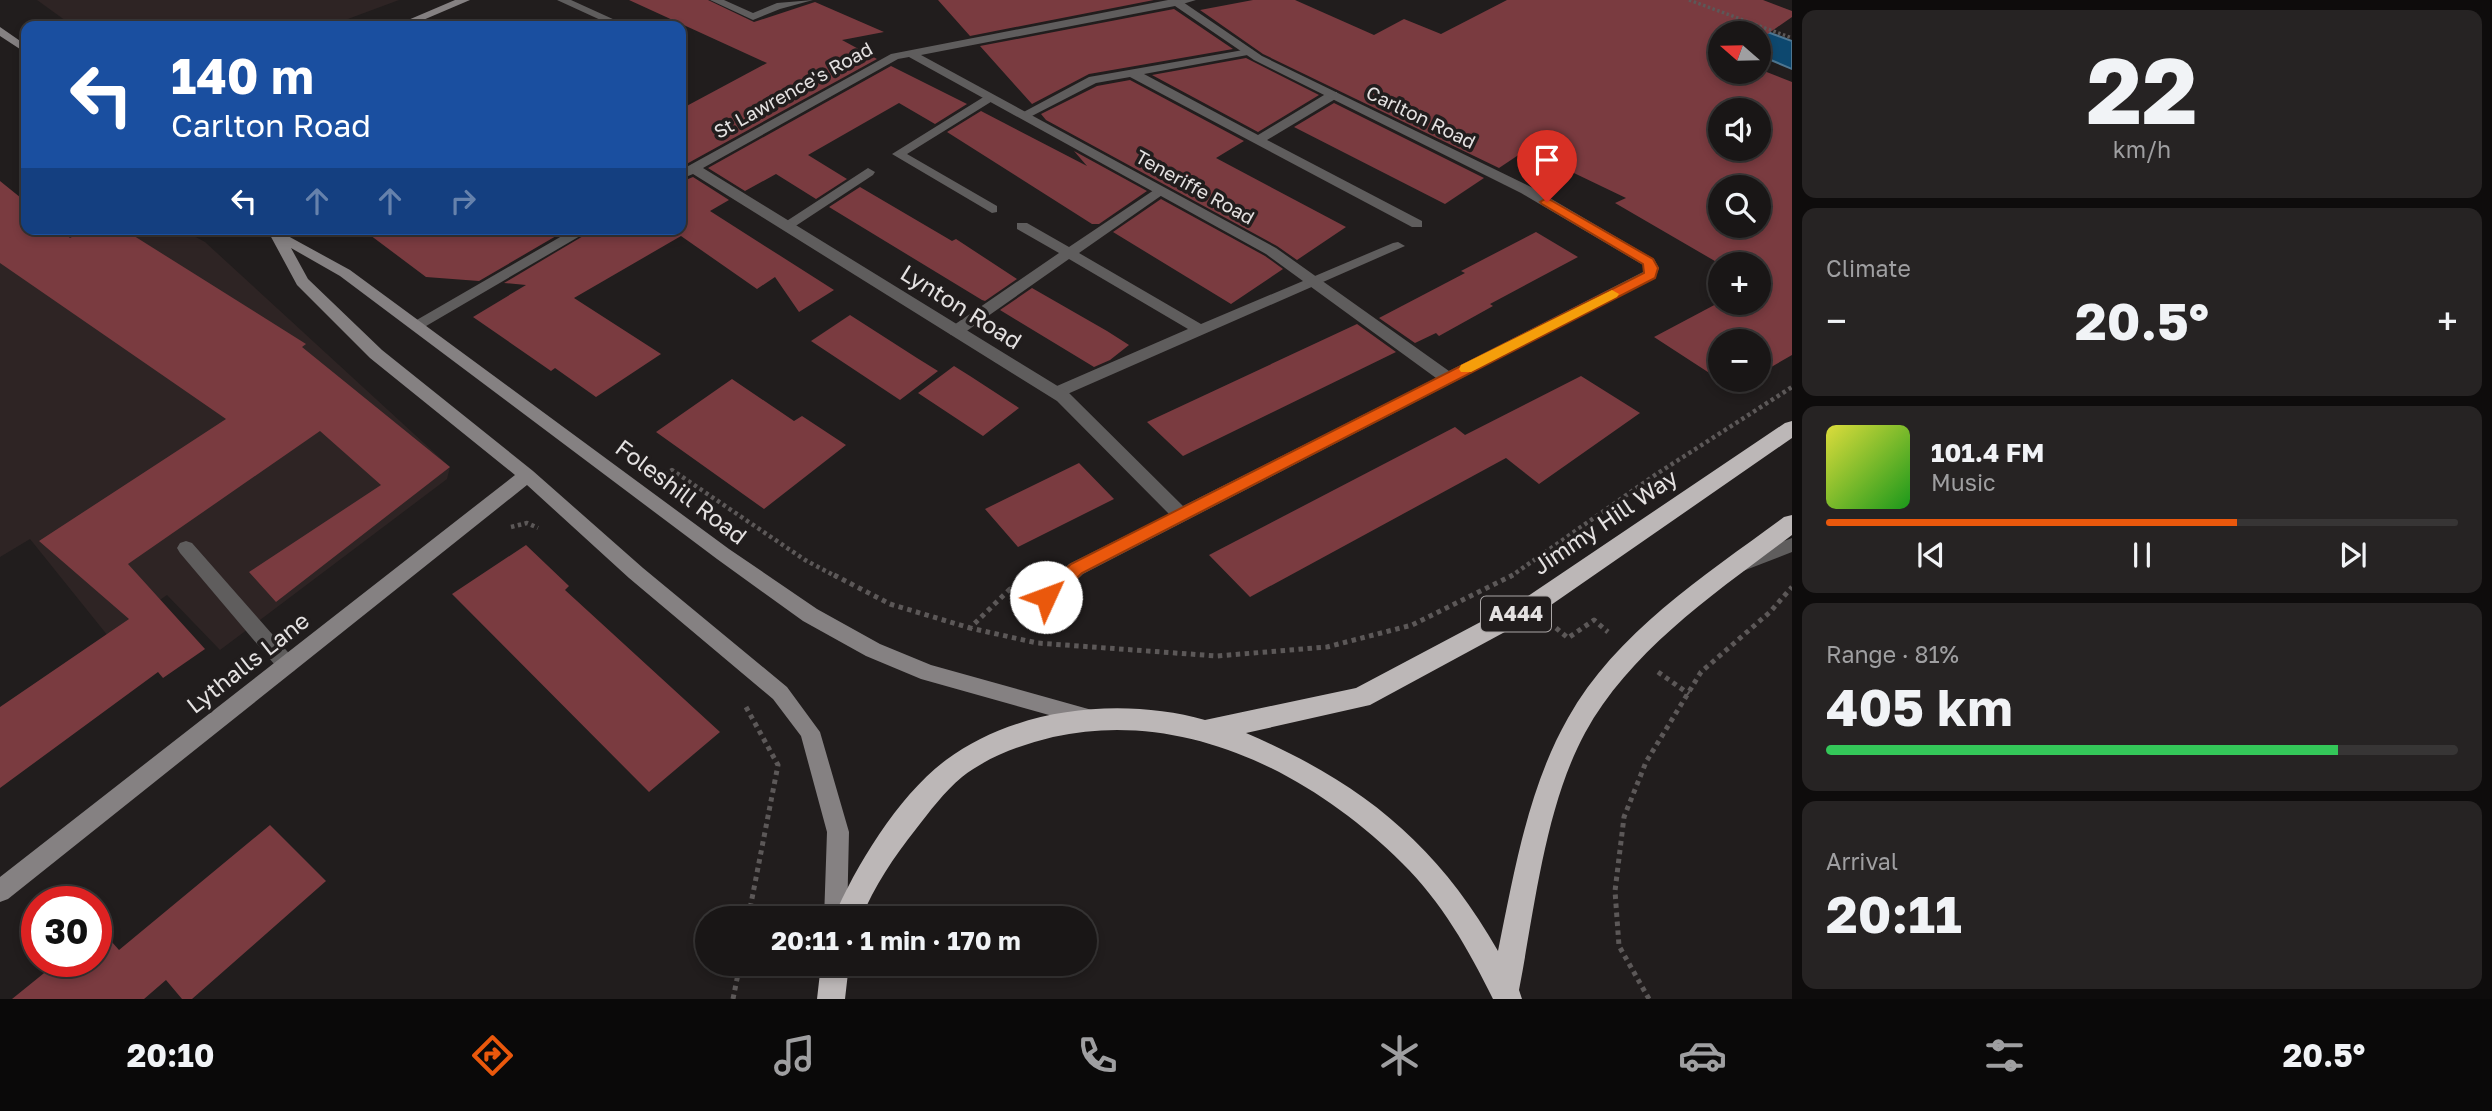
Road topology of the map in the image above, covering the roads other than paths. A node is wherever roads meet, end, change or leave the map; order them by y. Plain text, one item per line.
1 (562, 0) edge
2 (715, 0) edge
3 (808, 0) edge
4 (1191, 0) edge
5 (455, 1) edge
6 (1175, 1) edge
7 (609, 20) dead end
8 (411, 21) edge
9 (0, 30) edge
10 (21, 46) edge
11 (1249, 52) junction
12 (909, 53) junction
13 (1134, 74) junction
14 (1333, 96) junction
15 (990, 97) junction
16 (1024, 115) junction
17 (1258, 140) junction
18 (687, 172) edge
19 (868, 172) dead end
20 (1160, 190) junction
21 (992, 209) dead end
22 (1417, 224) dead end
23 (786, 226) junction
24 (1022, 226) dead end
25 (277, 235) edge
26 (280, 235) edge
27 (574, 235) edge
28 (1398, 246) dead end
29 (1069, 253) junction
30 (1312, 281) junction
31 (416, 325) junction
32 (1200, 330) junction
33 (956, 331) junction
34 (1447, 378) junction
35 (1056, 393) junction
36 (1792, 428) edge
37 (527, 475) junction
38 (1181, 515) junction
39 (1792, 523) edge
40 (1792, 545) edge
41 (186, 548) dead end
42 (1732, 568) junction
43 (1046, 597) road end
44 (287, 665) junction
45 (1092, 718) junction
46 (1207, 730) junction
47 (0, 891) edge
48 (835, 906) edge
49 (852, 906) edge
50 (833, 976) edge
51 (1506, 996) edge
52 (831, 999) edge

1 - 7 street
2 - 3 street
4 - 6 street, St Lawrence's Road
5 - 8 main road
6 - 11 street, Carlton Road
6 - 12 street, St Lawrence's Road
9 - 10 main road
11 - 13 street
11 - 14 street, Carlton Road
12 - 15 street, Teneriffe Road
12 - 18 street, St Lawrence's Road
13 - 16 street
13 - 17 street
14 - 17 street
14 - 34 street, Carlton Road
15 - 16 street, Teneriffe Road
15 - 21 street
16 - 20 street, Teneriffe Road
17 - 22 street
18 - 23 street, Lynton Road
19 - 23 street
20 - 29 street
20 - 30 street, Teneriffe Road
23 - 33 street, Lynton Road
24 - 29 street
25 - 37 main road, Foleshill Road
26 - 31 main road, Foleshill Road
27 - 31 street
28 - 30 street
29 - 32 street
29 - 33 street
30 - 32 street
30 - 34 street, Teneriffe Road
31 - 45 main road, Foleshill Road
32 - 35 street
33 - 35 street, Lynton Road
34 - 38 street
35 - 38 street, Lynton Road
36 - 46 highway, Jimmy Hill Way / A444
37 - 44 main road, Lythalls Lane
37 - 48 main road, Foleshill Road
38 - 43 street
39 - 42 highway
40 - 42 street
41 - 44 street
42 - 51 highway
44 - 47 main road, Lythalls Lane
45 - 46 highway
45 - 49 highway
46 - 51 highway
50 - 52 highway

